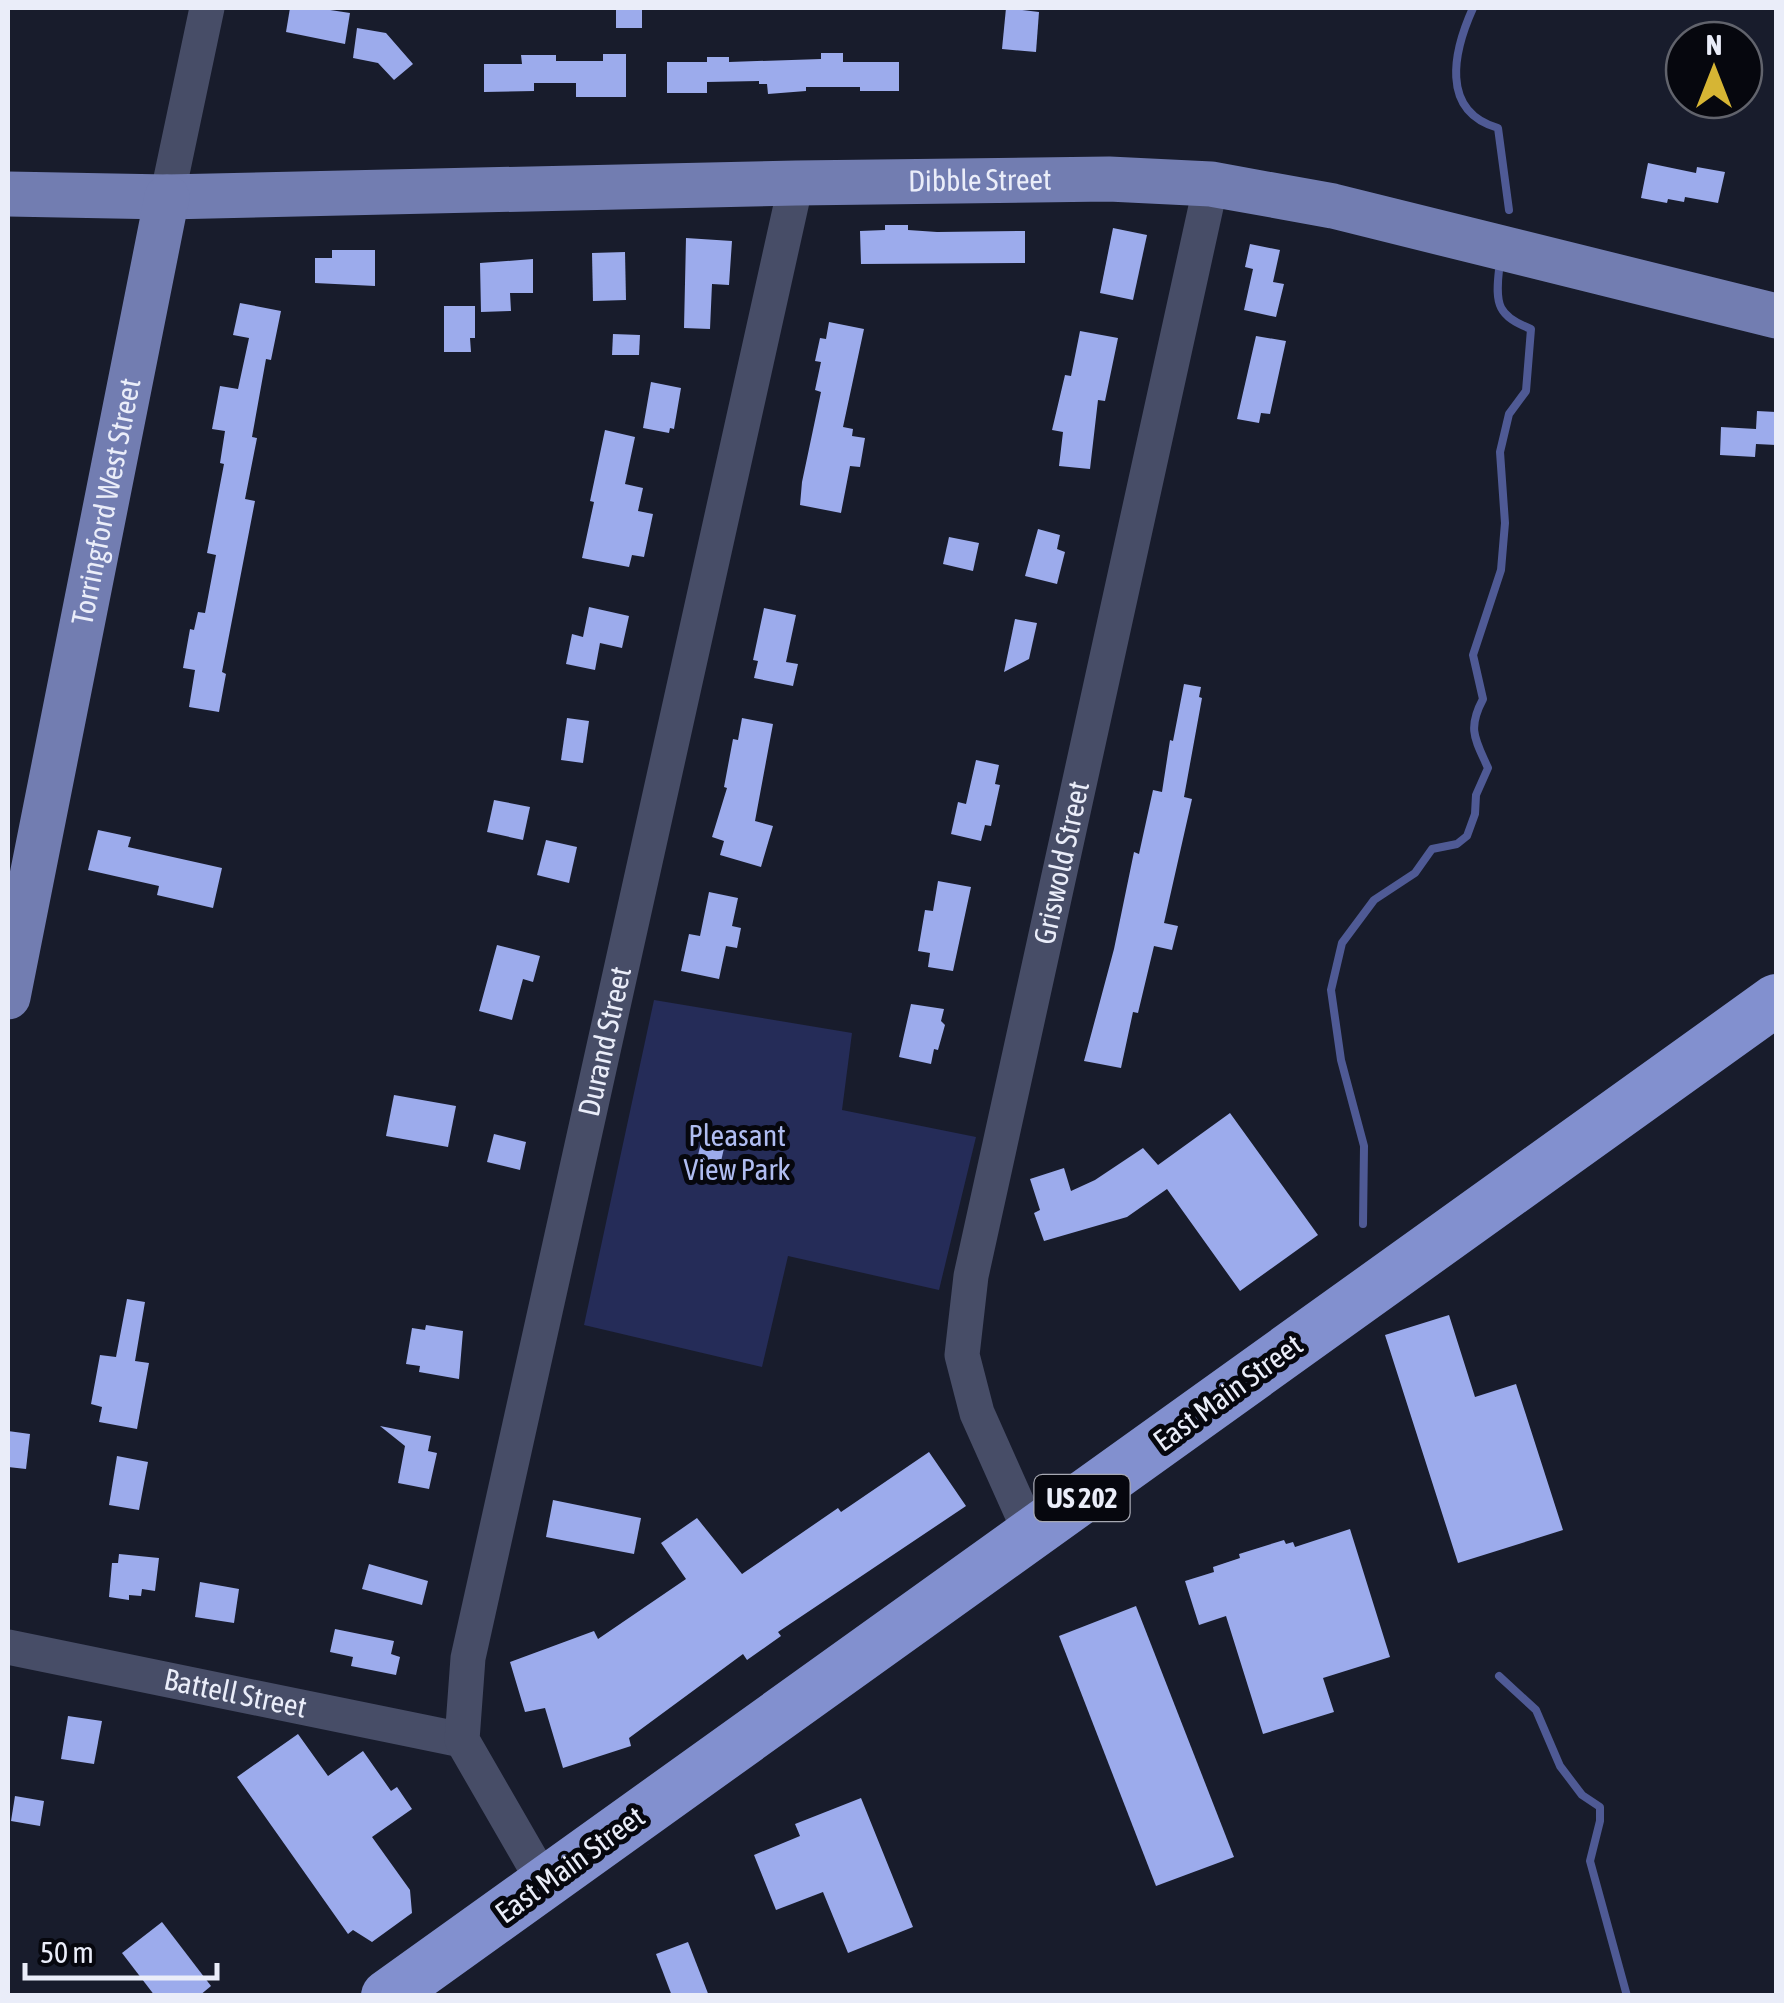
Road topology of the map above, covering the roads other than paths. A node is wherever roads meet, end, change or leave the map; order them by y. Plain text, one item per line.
1 (207, 8) edge
2 (796, 183) junction
3 (1211, 184) junction
4 (8, 194) edge
5 (166, 198) junction
6 (1776, 316) edge
7 (21, 856) edge
8 (8, 997) edge
9 (1776, 1000) edge
10 (1031, 1534) junction
11 (8, 1647) edge
12 (462, 1740) junction
13 (545, 1884) junction
14 (387, 1996) edge

1 - 5 street, Torringford West Street
2 - 3 main road, Dibble Street
2 - 5 main road, Dibble Street
2 - 12 street, Durand Street
3 - 6 main road, Dibble Street
3 - 10 street, Griswold Street
4 - 5 main road, Dibble Street
5 - 7 main road, Torringford West Street
7 - 8 main road, Torringford West Street
9 - 10 highway, East Main Street / US 202
10 - 13 highway, East Main Street / US 202
11 - 12 street, Battell Street
12 - 13 street
13 - 14 highway, East Main Street / US 202

